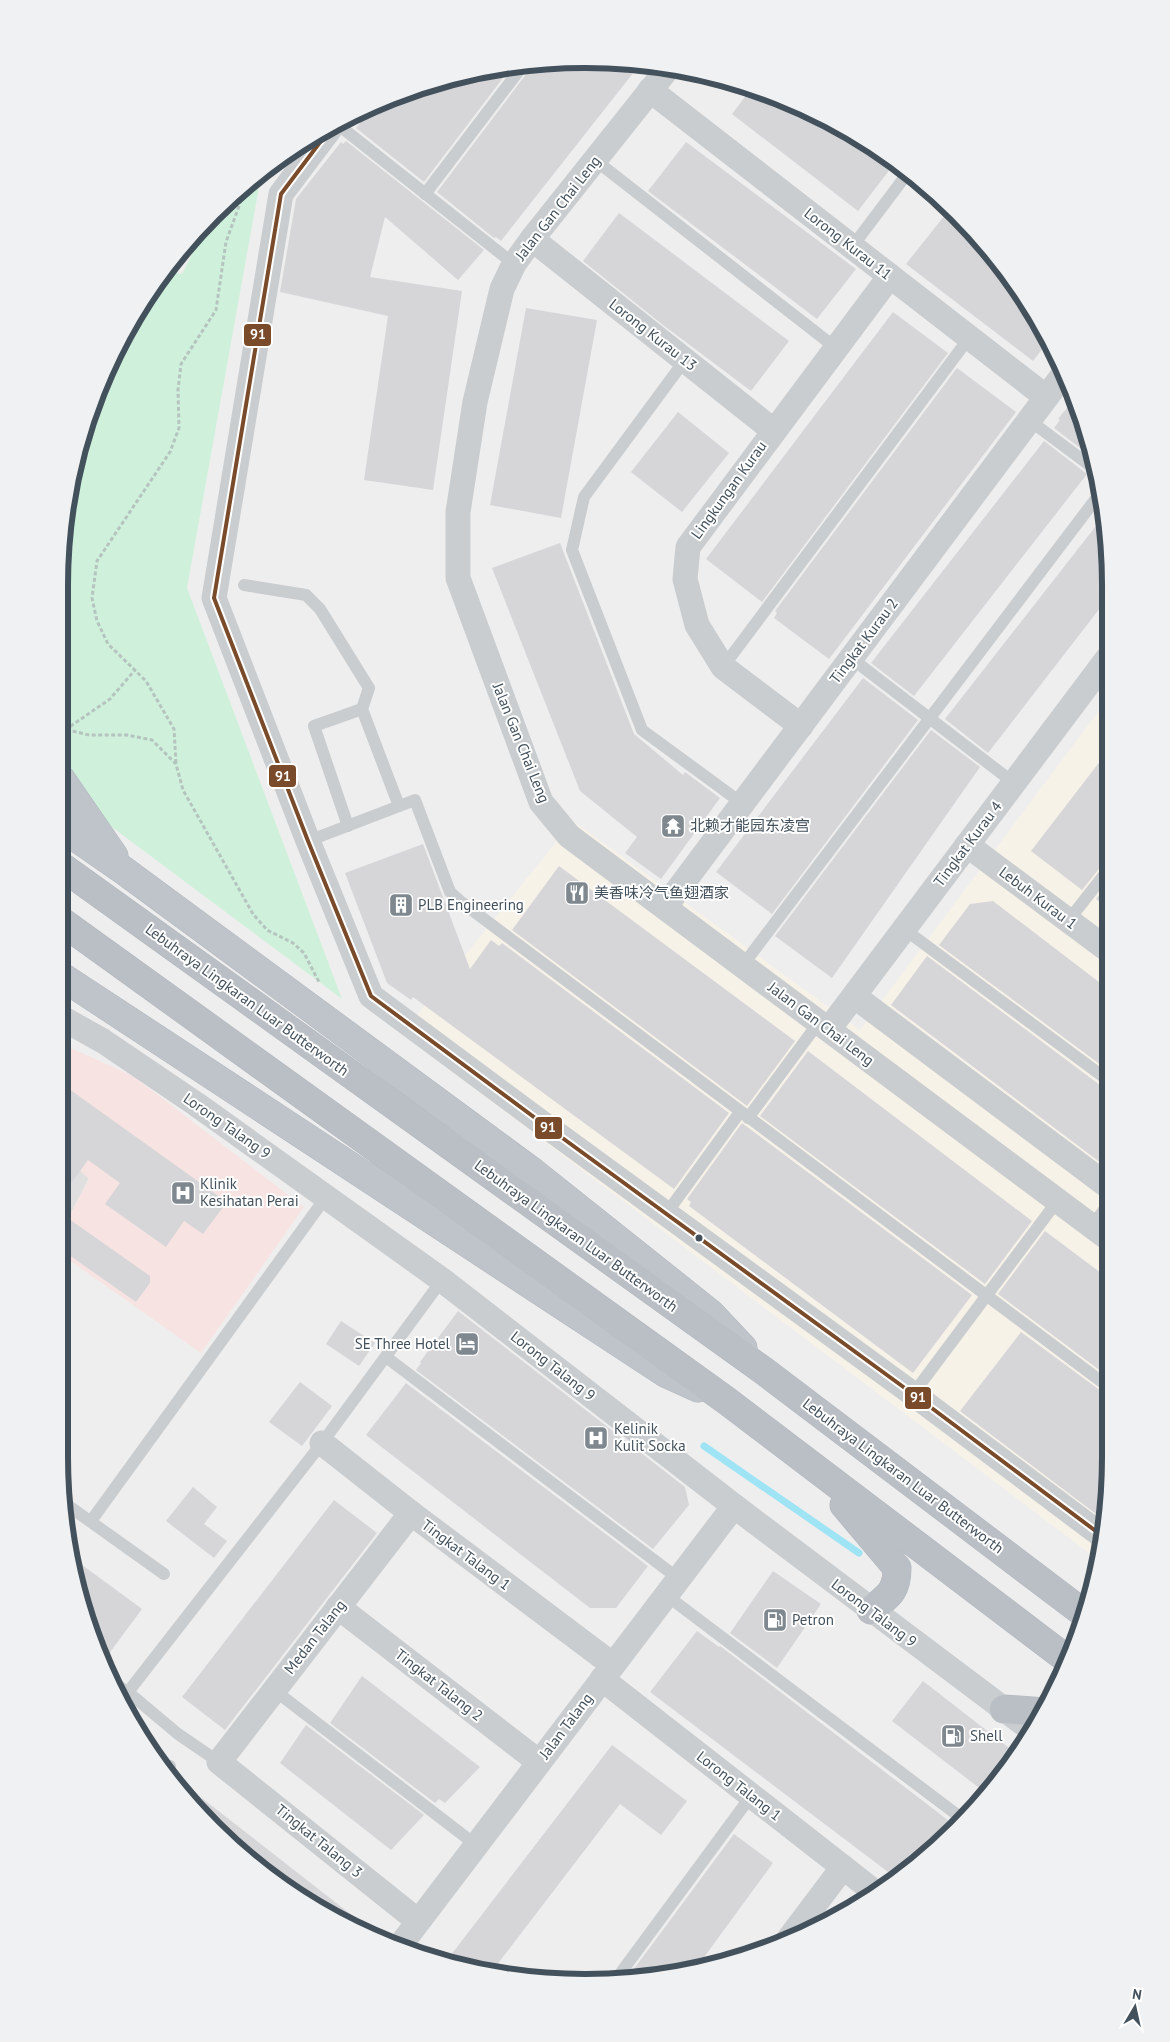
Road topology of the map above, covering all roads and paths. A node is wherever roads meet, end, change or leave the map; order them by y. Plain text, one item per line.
1 (518, 72) edge
2 (664, 74) edge
3 (650, 90) junction
4 (341, 129) edge
5 (323, 139) edge
6 (595, 160) junction
7 (904, 178) edge
8 (425, 194) junction
9 (241, 199) edge
10 (532, 239) junction
11 (852, 247) junction
12 (514, 264) junction
13 (890, 276) junction
14 (969, 338) junction
15 (836, 348) junction
16 (685, 360) junction
17 (1060, 379) edge
18 (1046, 397) junction
19 (1029, 420) junction
20 (774, 430) junction
21 (1088, 464) edge
22 (1095, 500) edge
23 (244, 585) dead end
24 (851, 658) junction
25 (1102, 666) edge
26 (723, 667) junction
27 (134, 670) junction
28 (362, 709) junction
29 (930, 719) junction
30 (68, 725) edge
31 (801, 726) junction
32 (68, 730) edge
33 (176, 764) junction
34 (1014, 783) junction
35 (68, 789) edge
36 (743, 804) junction
37 (399, 806) junction
38 (348, 826) junction
39 (68, 832) edge
40 (308, 841) junction
41 (967, 845) junction
42 (123, 870) junction
43 (68, 871) edge
44 (1102, 878) edge
45 (665, 908) junction
46 (1068, 921) junction
47 (68, 926) edge
48 (904, 929) junction
49 (1102, 946) edge
50 (743, 965) junction
51 (68, 981) edge
52 (323, 986) dead end
53 (854, 996) junction
54 (68, 1021) edge
55 (824, 1026) junction
56 (1102, 1076) edge
57 (744, 1115) junction
58 (1102, 1181) edge
59 (326, 1197) junction
60 (1058, 1200) junction
61 (666, 1214) junction
62 (1101, 1232) edge
63 (442, 1280) junction
64 (986, 1296) junction
65 (386, 1357) junction
66 (764, 1371) junction
67 (1102, 1382) edge
68 (913, 1394) junction
69 (727, 1401) junction
70 (322, 1443) junction
71 (811, 1466) junction
72 (734, 1506) junction
73 (70, 1507) edge
74 (411, 1513) junction
75 (91, 1521) junction
76 (1097, 1532) edge
77 (164, 1574) dead end
78 (672, 1587) junction
79 (338, 1607) junction
80 (871, 1610) junction
81 (1079, 1610) edge
82 (1063, 1656) edge
83 (607, 1672) junction
84 (122, 1688) edge
85 (274, 1690) junction
86 (128, 1692) junction
87 (1004, 1708) junction
88 (1036, 1711) edge
89 (1027, 1726) edge
90 (219, 1762) junction
91 (539, 1762) junction
92 (751, 1796) junction
93 (958, 1815) edge
94 (476, 1845) junction
95 (843, 1867) junction
96 (870, 1889) edge
97 (418, 1921) junction
98 (795, 1930) edge
99 (403, 1941) edge
100 (621, 1973) edge

1 - 8 lane
2 - 3 street, Jalan Gan Chai Leng
3 - 6 street, Jalan Gan Chai Leng
3 - 11 street, Lorong Kurau 11
4 - 8 lane
5 - 40 street
6 - 10 street, Jalan Gan Chai Leng
6 - 15 lane
7 - 11 lane
8 - 12 lane
9 - 27 path
10 - 12 street, Jalan Gan Chai Leng
10 - 16 street, Lorong Kurau 13
11 - 13 street, Lorong Kurau 11
12 - 45 street, Jalan Gan Chai Leng
13 - 14 street, Lorong Kurau 11
13 - 15 street, Lingkungan Kurau
14 - 18 street, Lorong Kurau 11
14 - 26 lane
15 - 20 street, Lingkungan Kurau
16 - 20 street, Lorong Kurau 13
16 - 36 lane
17 - 18 street, Tingkat Kurau 2
18 - 19 street, Tingkat Kurau 2
19 - 21 lane
19 - 24 street, Tingkat Kurau 2
20 - 26 street, Lingkungan Kurau
22 - 29 lane
23 - 28 lane
24 - 29 lane
24 - 31 street, Tingkat Kurau 2
25 - 34 street, Tingkat Kurau 4
26 - 31 street, Lingkungan Kurau
27 - 30 path
27 - 33 path
28 - 37 lane
28 - 38 lane
29 - 34 lane
29 - 50 lane
31 - 36 street, Tingkat Kurau 2
32 - 33 path
33 - 52 path
34 - 41 street, Tingkat Kurau 4
35 - 42 highway
36 - 45 street, Tingkat Kurau 2
37 - 38 lane
37 - 57 lane
38 - 40 lane
39 - 42 highway
40 - 61 street
41 - 46 street, Lebuh Kurau 1
41 - 48 street, Tingkat Kurau 4
42 - 66 highway
43 - 66 highway, Lebuhraya Lingkaran Luar Butterworth
44 - 46 lane
45 - 50 street, Jalan Gan Chai Leng
46 - 49 street, Lebuh Kurau 1
47 - 69 highway
48 - 53 street, Tingkat Kurau 4
48 - 56 lane
50 - 55 street, Jalan Gan Chai Leng
51 - 69 highway
53 - 55 street, Tingkat Kurau 4
53 - 58 street
54 - 59 street, Lorong Talang 9
55 - 57 lane
55 - 60 street, Jalan Gan Chai Leng
57 - 61 lane
57 - 64 lane
59 - 63 street, Lorong Talang 9
59 - 75 lane
60 - 62 street, Jalan Gan Chai Leng
60 - 64 lane
61 - 68 street
63 - 65 lane
63 - 72 street, Lorong Talang 9
64 - 67 lane
64 - 68 lane
65 - 70 lane
65 - 78 lane
66 - 81 highway, Lebuhraya Lingkaran Luar Butterworth
68 - 76 street
69 - 71 highway
70 - 74 street, Tingkat Talang 1
70 - 86 lane
71 - 80 highway
71 - 82 highway
72 - 78 street, Jalan Talang
72 - 80 street, Lorong Talang 9
73 - 75 lane
74 - 79 street, Medan Talang
74 - 83 street, Tingkat Talang 1
75 - 77 lane
78 - 83 street, Jalan Talang
78 - 93 lane
79 - 85 street, Medan Talang
79 - 91 street, Tingkat Talang 2
80 - 87 street, Lorong Talang 9
83 - 91 street, Jalan Talang
83 - 92 street, Lorong Talang 1
84 - 86 lane
85 - 90 street, Medan Talang
85 - 94 lane
86 - 90 lane
87 - 88 highway
87 - 89 street, Lorong Talang 9
90 - 97 street, Tingkat Talang 3
91 - 94 street, Jalan Talang
92 - 95 street, Lorong Talang 1
92 - 100 lane
94 - 97 street, Jalan Talang
95 - 96 street, Lorong Talang 1
95 - 98 street
97 - 99 street, Jalan Talang

